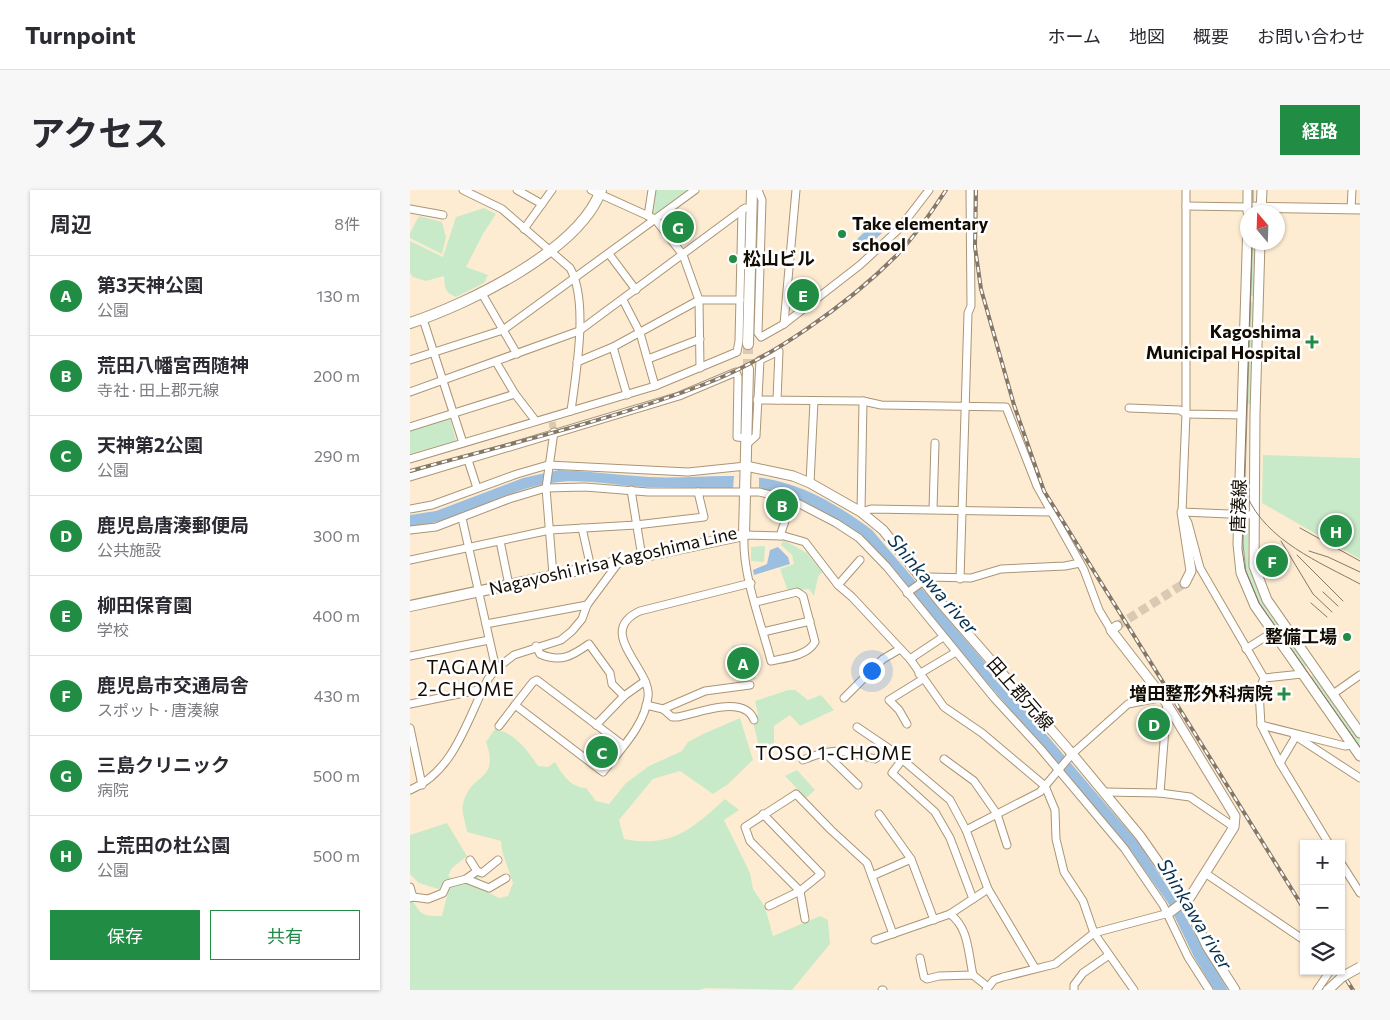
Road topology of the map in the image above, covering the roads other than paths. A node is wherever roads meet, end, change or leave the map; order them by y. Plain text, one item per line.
1 (463, 190) edge
2 (517, 190) edge
3 (552, 190) edge
4 (652, 190) edge
5 (695, 190) edge
6 (752, 190) edge
7 (758, 190) edge
8 (796, 190) edge
9 (929, 190) edge
10 (970, 190) edge
11 (1186, 190) edge
12 (1248, 190) edge
13 (1262, 190) edge
14 (1352, 190) edge
15 (598, 191) edge
16 (542, 204) junction
17 (752, 204) junction
18 (1248, 205) edge
19 (1261, 205) edge
20 (1186, 206) junction
21 (410, 209) edge
22 (1240, 209) edge
23 (1356, 209) edge
24 (742, 210) junction
25 (1285, 210) edge
26 (443, 215) dead end
27 (651, 217) junction
28 (524, 230) junction
29 (1247, 250) edge
30 (1260, 250) edge
31 (550, 251) junction
32 (609, 254) junction
33 (683, 256) junction
34 (576, 278) junction
35 (636, 290) junction
36 (481, 292) junction
37 (623, 300) junction
38 (699, 300) junction
39 (740, 300) junction
40 (423, 318) junction
41 (410, 322) edge
42 (784, 324) junction
43 (504, 330) junction
44 (579, 331) junction
45 (640, 333) junction
46 (700, 339) junction
47 (748, 344) tunnel mouth
48 (613, 347) junction
49 (433, 352) junction
50 (517, 354) junction
51 (648, 359) junction
52 (410, 360) edge
53 (496, 362) junction
54 (577, 362) junction
55 (700, 368) junction
56 (748, 369) tunnel mouth
57 (441, 381) junction
58 (655, 386) junction
59 (410, 392) edge
60 (515, 394) junction
61 (626, 395) junction
62 (757, 400) junction
63 (777, 400) junction
64 (814, 401) junction
65 (863, 401) junction
66 (964, 408) junction
67 (1129, 408) dead end
68 (571, 411) junction
69 (452, 413) junction
70 (1186, 414) junction
71 (1242, 415) junction
72 (535, 420) junction
73 (410, 427) edge
74 (553, 433) junction
75 (746, 442) junction
76 (935, 442) dead end
77 (463, 443) junction
78 (410, 458) edge
79 (468, 460) junction
80 (548, 465) junction
81 (746, 466) junction
82 (410, 477) edge
83 (810, 482) junction
84 (477, 488) junction
85 (546, 488) junction
86 (631, 490) junction
87 (698, 492) junction
88 (746, 493) junction
89 (792, 500) junction
90 (410, 509) edge
91 (933, 510) junction
92 (962, 510) junction
93 (861, 512) junction
94 (1052, 512) junction
95 (1182, 512) junction
96 (1239, 515) junction
97 (1253, 515) junction
98 (462, 518) junction
99 (636, 525) junction
100 (582, 528) junction
101 (410, 530) edge
102 (550, 530) junction
103 (744, 535) junction
104 (780, 536) junction
105 (500, 541) junction
106 (469, 547) junction
107 (642, 557) junction
108 (410, 560) edge
109 (860, 560) dead end
110 (619, 562) junction
111 (1080, 563) junction
112 (590, 568) junction
113 (553, 575) junction
114 (960, 579) junction
115 (923, 580) junction
116 (751, 583) junction
117 (1185, 583) dead end
118 (509, 585) junction
119 (838, 585) junction
120 (478, 591) junction
121 (907, 593) junction
122 (756, 602) junction
123 (587, 605) junction
124 (410, 606) edge
125 (810, 621) junction
126 (486, 624) junction
127 (1114, 628) joint
128 (763, 632) junction
129 (1273, 632) junction
130 (943, 637) junction
131 (489, 640) junction
132 (536, 646) junction
133 (900, 649) junction
134 (1246, 649) junction
135 (956, 652) junction
136 (410, 656) edge
137 (910, 659) junction
138 (496, 669) junction
139 (1302, 674) junction
140 (1360, 675) edge
141 (921, 676) junction
142 (1264, 678) junction
143 (644, 681) junction
144 (750, 685) dead end
145 (483, 689) junction
146 (1333, 694) junction
147 (624, 696) junction
148 (844, 698) dead end
149 (1165, 700) junction
150 (410, 704) edge
151 (515, 704) junction
152 (646, 705) junction
153 (663, 709) junction
154 (754, 720) dead end
155 (907, 724) dead end
156 (596, 725) junction
157 (1261, 725) junction
158 (499, 726) dead end
159 (410, 728) edge
160 (857, 728) dead end
161 (1360, 732) edge
162 (1293, 734) junction
163 (1352, 744) junction
164 (624, 746) junction
165 (412, 748) edge
166 (888, 749) junction
167 (823, 751) junction
168 (1071, 755) junction
169 (1360, 756) edge
170 (944, 759) dead end
171 (803, 760) dead end
172 (902, 760) junction
173 (1280, 764) junction
174 (1058, 770) junction
175 (1360, 778) edge
176 (422, 785) junction
177 (858, 785) dead end
178 (1045, 786) junction
179 (410, 790) edge
180 (1105, 792) junction
181 (1160, 793) junction
182 (763, 814) junction
183 (880, 814) dead end
184 (997, 814) junction
185 (1234, 827) junction
186 (966, 830) junction
187 (1327, 840) edge
188 (1008, 845) dead end
189 (910, 858) junction
190 (470, 860) dead end
191 (498, 860) dead end
192 (1345, 869) edge
193 (477, 871) junction
194 (1205, 873) junction
195 (872, 876) junction
196 (506, 878) dead end
197 (466, 879) junction
198 (410, 887) edge
199 (988, 889) junction
200 (800, 890) junction
201 (1360, 893) edge
202 (411, 898) edge
203 (973, 899) junction
204 (1184, 903) junction
205 (769, 906) dead end
206 (950, 914) junction
207 (1168, 914) junction
208 (805, 919) dead end
209 (934, 920) junction
210 (1094, 933) junction
211 (893, 934) junction
212 (1300, 937) edge
213 (875, 940) dead end
214 (1109, 956) junction
215 (920, 958) dead end
216 (1360, 967) edge
217 (1035, 968) junction
218 (973, 975) junction
219 (1327, 975) edge
220 (987, 988) edge
221 (1074, 990) edge
222 (1134, 990) edge
223 (1209, 990) edge
224 (1236, 990) edge
225 (1317, 990) edge
226 (1328, 990) edge

1 - 28 street
2 - 16 street
3 - 16 street
4 - 27 street
5 - 27 street
6 - 17 main road
7 - 42 street
8 - 42 street
9 - 42 street
10 - 66 street
11 - 20 street
12 - 18 street
13 - 19 street
14 - 23 street
15 - 27 street
15 - 31 main road
16 - 28 street
17 - 24 street
17 - 47 main road
20 - 22 street
20 - 70 street
21 - 26 street
23 - 25 street
24 - 33 street
24 - 39 street
27 - 32 street
27 - 33 street
28 - 31 street
29 - 71 street, 唐湊線
30 - 97 street, 唐湊線
31 - 34 street
31 - 36 main road
32 - 34 street
32 - 35 street
33 - 35 street
33 - 38 street
34 - 43 street
34 - 44 street
35 - 37 street
36 - 40 main road
36 - 43 street
37 - 44 street
37 - 45 street
38 - 39 street
38 - 45 street
38 - 46 street
39 - 55 street
40 - 41 main road
40 - 49 street
43 - 49 street
43 - 50 street
44 - 50 street
44 - 54 street
45 - 48 street
45 - 51 street
46 - 51 street
46 - 55 street
48 - 54 street
48 - 61 street
49 - 52 street
49 - 57 street
50 - 53 street
51 - 58 street
53 - 57 street
53 - 60 street
54 - 68 street
55 - 58 street
56 - 75 main road, Nagayoshi Irisa Kagoshima Line
57 - 59 street
57 - 69 street
58 - 61 street
60 - 69 street
60 - 72 street
61 - 68 street
62 - 63 street
62 - 63 street
62 - 75 street
63 - 64 street
64 - 65 street
64 - 83 street
65 - 66 street
65 - 93 street
66 - 92 street
66 - 94 street
67 - 70 street
68 - 72 street
69 - 73 street
69 - 77 street
70 - 71 street
70 - 95 street
71 - 96 street, 唐湊線
72 - 77 street
74 - 75 street
74 - 79 street
74 - 80 street
75 - 81 main road, Nagayoshi Irisa Kagoshima Line
76 - 91 street
77 - 78 street
79 - 82 street
79 - 84 street
80 - 81 street
80 - 84 street
80 - 85 street
81 - 83 street, 田上郡元線
81 - 88 main road, Nagayoshi Irisa Kagoshima Line
83 - 93 street, 田上郡元線
84 - 90 street
85 - 86 street
85 - 98 street
85 - 102 street
86 - 87 street
86 - 99 street
87 - 88 street
87 - 99 street
88 - 89 street
88 - 103 main road, Nagayoshi Irisa Kagoshima Line
89 - 104 street
89 - 121 street
91 - 92 street
91 - 93 street
92 - 94 street
92 - 114 street
93 - 115 street, 田上郡元線
94 - 111 street
95 - 96 street
95 - 117 street
95 - 134 street
96 - 97 street
96 - 129 street, 唐湊線
97 - 146 street, 唐湊線
98 - 101 street
98 - 106 street
99 - 100 street
99 - 107 street
100 - 102 street
100 - 112 street
102 - 105 street
102 - 113 street
103 - 104 street
103 - 107 main road, Nagayoshi Irisa Kagoshima Line
103 - 116 street
104 - 119 street
105 - 106 street
105 - 118 street
106 - 108 street
106 - 120 street
107 - 110 main road, Nagayoshi Irisa Kagoshima Line
109 - 119 street
110 - 112 main road, Nagayoshi Irisa Kagoshima Line
110 - 123 street
111 - 114 street
111 - 127 street
112 - 113 main road, Nagayoshi Irisa Kagoshima Line
113 - 118 main road, Nagayoshi Irisa Kagoshima Line
114 - 115 street
115 - 121 street
115 - 168 street, 田上郡元線
116 - 122 street
116 - 143 street
118 - 120 main road, Nagayoshi Irisa Kagoshima Line
119 - 133 street
120 - 124 main road, Nagayoshi Irisa Kagoshima Line
120 - 126 street
121 - 130 street
122 - 125 street
122 - 128 street
123 - 126 street
123 - 132 street
125 - 128 street
125 - 128 street
126 - 131 street
127 - 149 street
129 - 134 street
129 - 139 street, 唐湊線
130 - 135 street
130 - 137 street
131 - 136 street
131 - 138 street
132 - 138 street
132 - 147 street
133 - 137 street
133 - 148 street
134 - 142 street
135 - 141 street
135 - 174 street
137 - 141 street
138 - 145 street
139 - 142 street
139 - 163 street, 唐湊線
140 - 146 street
141 - 155 street
141 - 178 street
142 - 157 street
143 - 147 street
143 - 152 street
144 - 153 street
145 - 150 street
145 - 176 street
146 - 161 street, 唐湊線
147 - 156 street
149 - 168 street
149 - 181 street
149 - 185 street
151 - 156 street
151 - 158 street
151 - 164 street
152 - 153 street
152 - 164 street
153 - 154 street
156 - 164 street
157 - 162 street
157 - 173 street
159 - 165 street
160 - 166 street
162 - 163 street
162 - 173 street
162 - 175 street
163 - 169 street, 唐湊線
165 - 176 street
166 - 167 street
166 - 172 street
167 - 171 street
167 - 177 street
168 - 174 street
168 - 180 street, 田上郡元線
170 - 184 street
172 - 186 street
172 - 203 street
173 - 187 street
174 - 178 street
174 - 207 street
176 - 179 street
178 - 184 street
178 - 210 street
180 - 181 street
180 - 204 street, 田上郡元線
181 - 185 street
182 - 195 street
182 - 200 street
182 - 200 street
183 - 189 street
184 - 186 street
184 - 188 street
185 - 194 street
186 - 199 street
189 - 195 street
189 - 209 street
190 - 193 street
191 - 193 street
192 - 201 street
193 - 197 street
194 - 204 street
194 - 212 street
195 - 211 street
196 - 197 street
197 - 202 street
198 - 202 street
199 - 203 street
199 - 217 street
200 - 205 street
200 - 208 street
203 - 206 street
204 - 207 street
204 - 224 street, 田上郡元線
206 - 209 street
206 - 218 street
207 - 210 street
207 - 223 street
209 - 211 street
210 - 214 street
210 - 217 street
211 - 213 street
214 - 221 street
214 - 222 street
215 - 218 street
216 - 226 street, bridge
217 - 220 street
218 - 220 street
219 - 225 street

